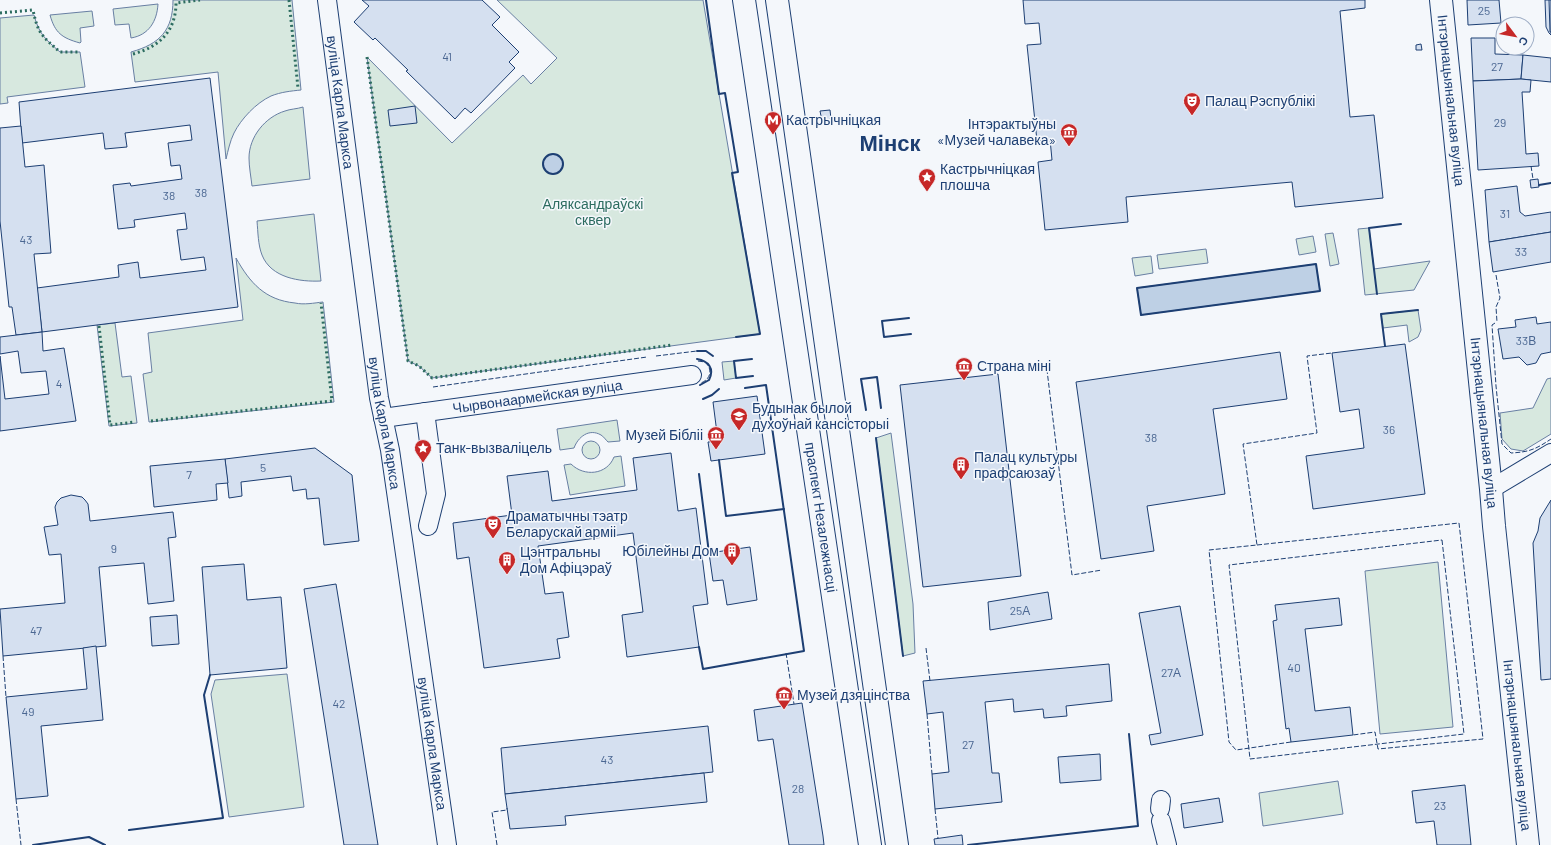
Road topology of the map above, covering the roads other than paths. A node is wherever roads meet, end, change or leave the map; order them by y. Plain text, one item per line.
1 (328, 0) edge
2 (744, 0) edge
3 (777, 0) edge
4 (1441, 0) edge
5 (692, 375) dead end
6 (425, 412) junction
7 (383, 418) junction
8 (1551, 453) edge
9 (1491, 489) junction
10 (428, 526) dead end
11 (1161, 810) dead end
12 (447, 845) edge
13 (870, 845) edge
14 (897, 845) edge
15 (1167, 845) edge
16 (1528, 845) edge

1 - 7 street, вуліца Карла Маркса
2 - 13 main road, праспект Незалежнасці
3 - 14 main road, праспект Незалежнасці
4 - 9 main road, Інтэрнацыянальная вуліца
5 - 6 street, Чырвонаармейская вуліца
6 - 7 street, Чырвонаармейская вуліца
6 - 10 street
7 - 12 street, вуліца Карла Маркса
8 - 9 street
9 - 16 main road, Інтэрнацыянальная вуліца
11 - 15 street

